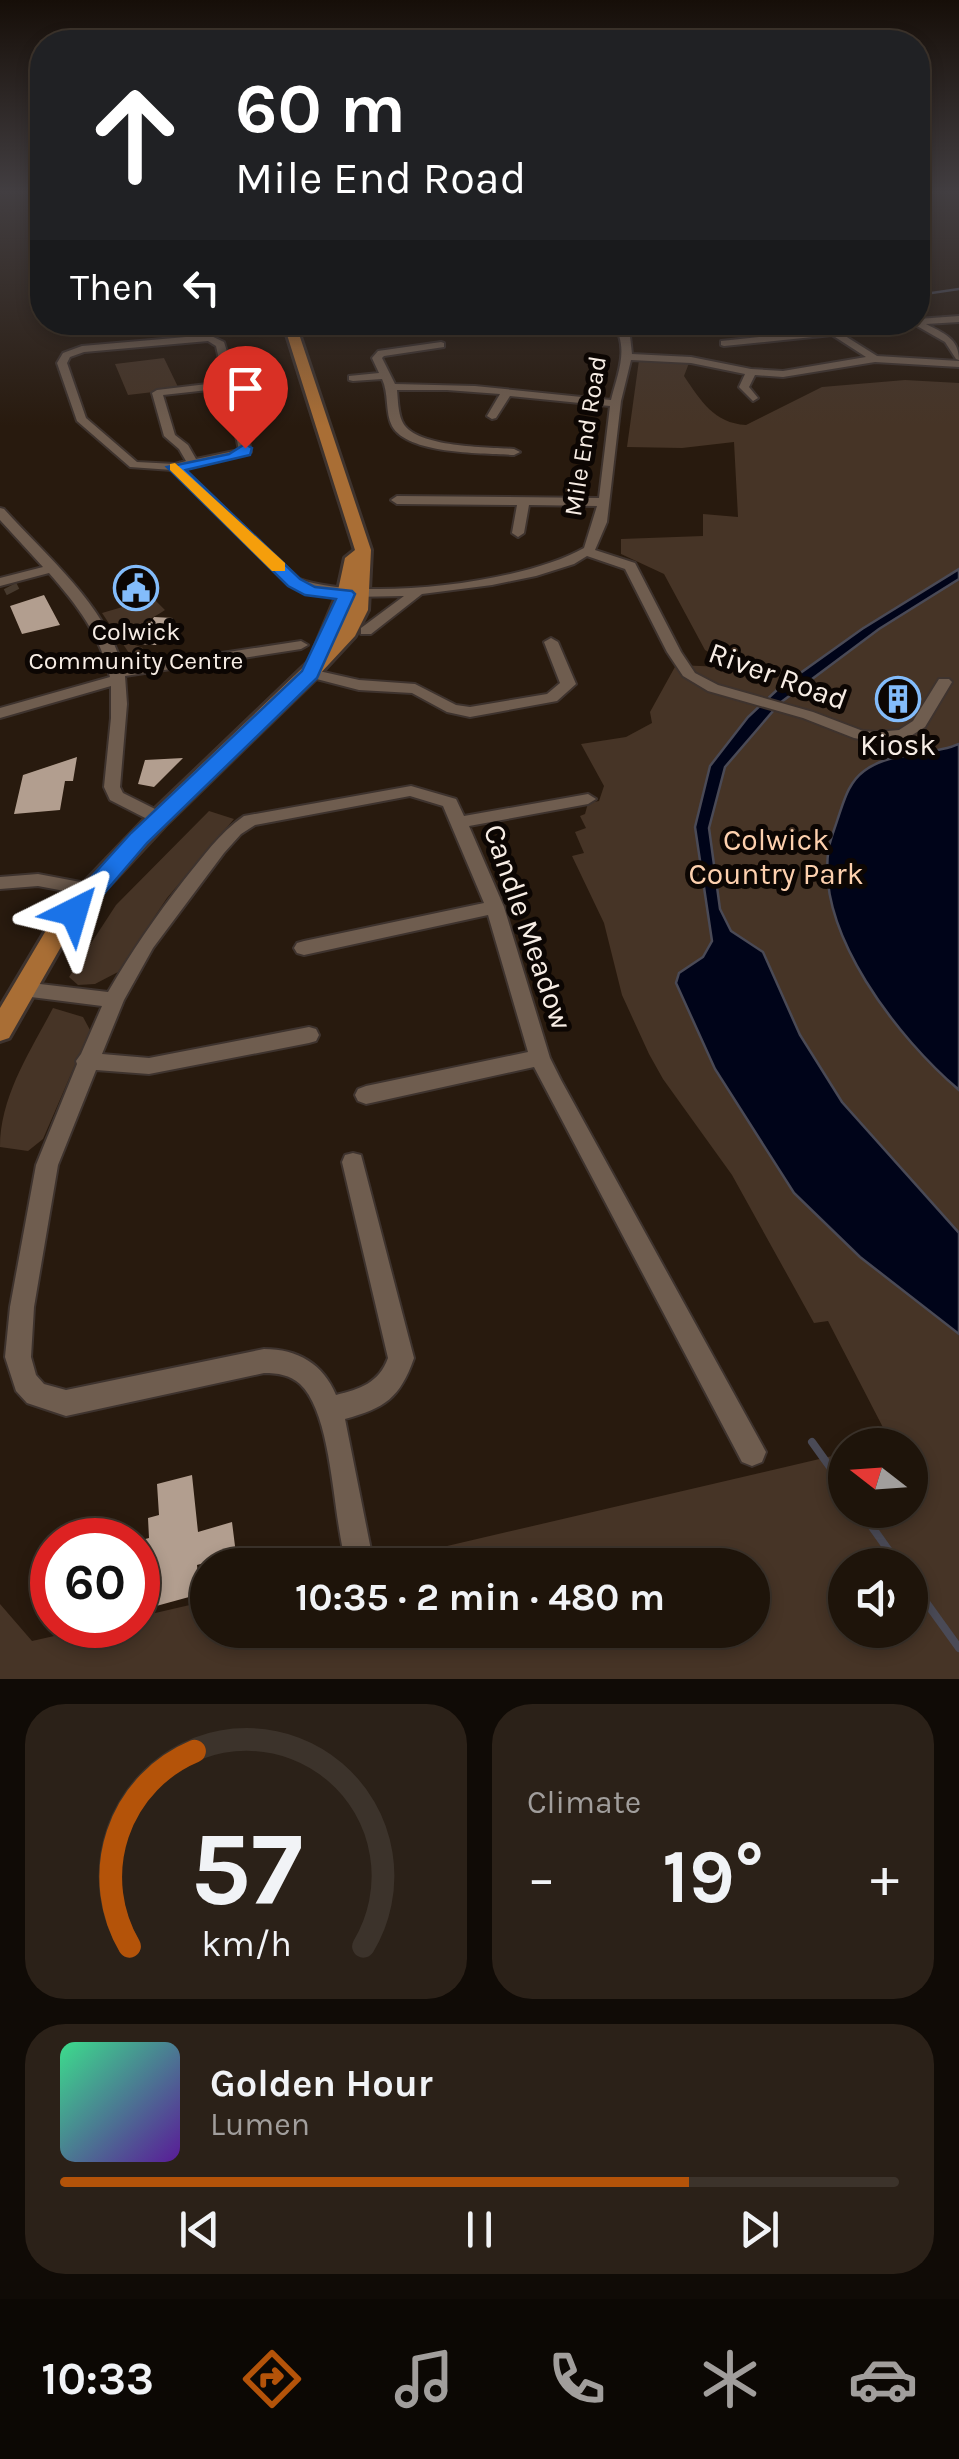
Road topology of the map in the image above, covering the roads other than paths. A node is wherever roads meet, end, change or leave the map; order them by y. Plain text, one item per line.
1 (959, 318) edge
2 (930, 321) edge
3 (930, 329) edge
4 (292, 335) edge
5 (621, 335) edge
6 (804, 335) edge
7 (838, 335) edge
8 (724, 343) dead end
9 (441, 345) dead end
10 (627, 357) junction
11 (875, 360) junction
12 (959, 360) edge
13 (473, 372) dead end
14 (751, 372) junction
15 (354, 378) dead end
16 (388, 381) junction
17 (232, 384) junction
18 (462, 387) junction
19 (506, 394) junction
20 (753, 398) dead end
21 (616, 403) junction
22 (492, 416) dead end
23 (514, 452) dead end
24 (193, 464) junction
25 (175, 467) junction
26 (397, 500) dead end
27 (524, 500) junction
28 (602, 502) junction
29 (0, 512) edge
30 (515, 526) dead end
31 (587, 552) junction
32 (50, 569) junction
33 (9, 587) edge
34 (418, 591) junction
35 (354, 595) junction
36 (366, 631) dead end
37 (551, 642) dead end
38 (301, 645) dead end
39 (313, 670) junction
40 (118, 676) junction
41 (937, 685) dead end
42 (0, 713) edge
43 (579, 805) dead end
44 (159, 818) junction
45 (461, 822) junction
46 (0, 884) edge
47 (91, 890) junction
48 (495, 907) junction
49 (304, 948) dead end
50 (23, 989) junction
51 (114, 1000) junction
52 (0, 1031) edge
53 (310, 1034) dead end
54 (540, 1058) junction
55 (86, 1062) junction
56 (366, 1095) dead end
57 (354, 1162) dead end
58 (329, 1410) junction
59 (752, 1452) dead end
60 (357, 1548) edge

1 - 2 street
3 - 12 street
4 - 35 main road
5 - 10 street, Mile End Road
6 - 8 street
7 - 11 street
9 - 16 street
10 - 14 street
10 - 21 street, Mile End Road
11 - 12 street
11 - 14 street
13 - 18 street
14 - 20 street
15 - 16 street
16 - 18 street
16 - 23 street
17 - 24 street
17 - 24 street
17 - 25 street
18 - 19 street
19 - 21 street
19 - 22 street
21 - 28 street, Mile End Road
24 - 25 street
25 - 35 street, Mile End Road
26 - 27 street
27 - 28 street
27 - 30 street
28 - 31 street, Mile End Road
29 - 32 street
31 - 34 street, Mile End Road
31 - 41 street, River Road
32 - 33 street
32 - 40 street
34 - 35 street, Mile End Road
34 - 36 street, Mile End Road
35 - 39 main road
37 - 39 street
38 - 40 street
39 - 44 main road
40 - 42 street
40 - 44 street
43 - 45 street
44 - 47 main road
45 - 48 street, Candle Meadow
45 - 51 street, Candle Meadow
46 - 47 street
47 - 50 main road
48 - 49 street
48 - 54 street, Candle Meadow
50 - 51 street
50 - 52 main road
51 - 55 street, Candle Meadow
53 - 55 street
54 - 56 street
54 - 59 street, Candle Meadow
55 - 58 street, Candle Meadow
57 - 58 street
58 - 60 street, Candle Meadow

